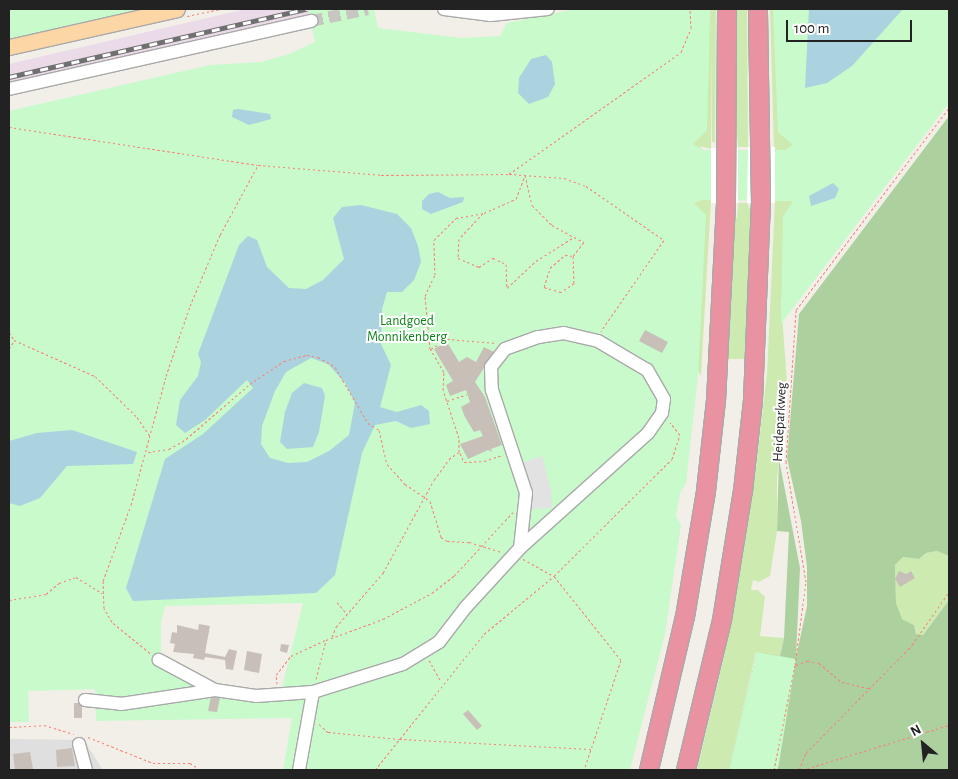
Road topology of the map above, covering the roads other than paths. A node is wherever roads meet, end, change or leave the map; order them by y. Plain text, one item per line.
1 (177, 9) edge
2 (444, 9) edge
3 (548, 9) edge
4 (727, 9) edge
5 (758, 9) edge
6 (311, 21) tunnel mouth
7 (9, 47) edge
8 (9, 89) edge
9 (517, 551) junction
10 (159, 660) road end
11 (216, 690) junction
12 (313, 692) junction
13 (85, 700) dead end
14 (79, 744) dead end
15 (86, 770) edge
16 (299, 770) edge
17 (649, 770) edge
18 (686, 770) edge

1 - 7 main road
2 - 3 street
4 - 17 highway
5 - 18 highway
6 - 8 street
9 - 9 street
9 - 12 street
10 - 11 street
11 - 12 street
11 - 13 street
12 - 16 street
14 - 15 street

